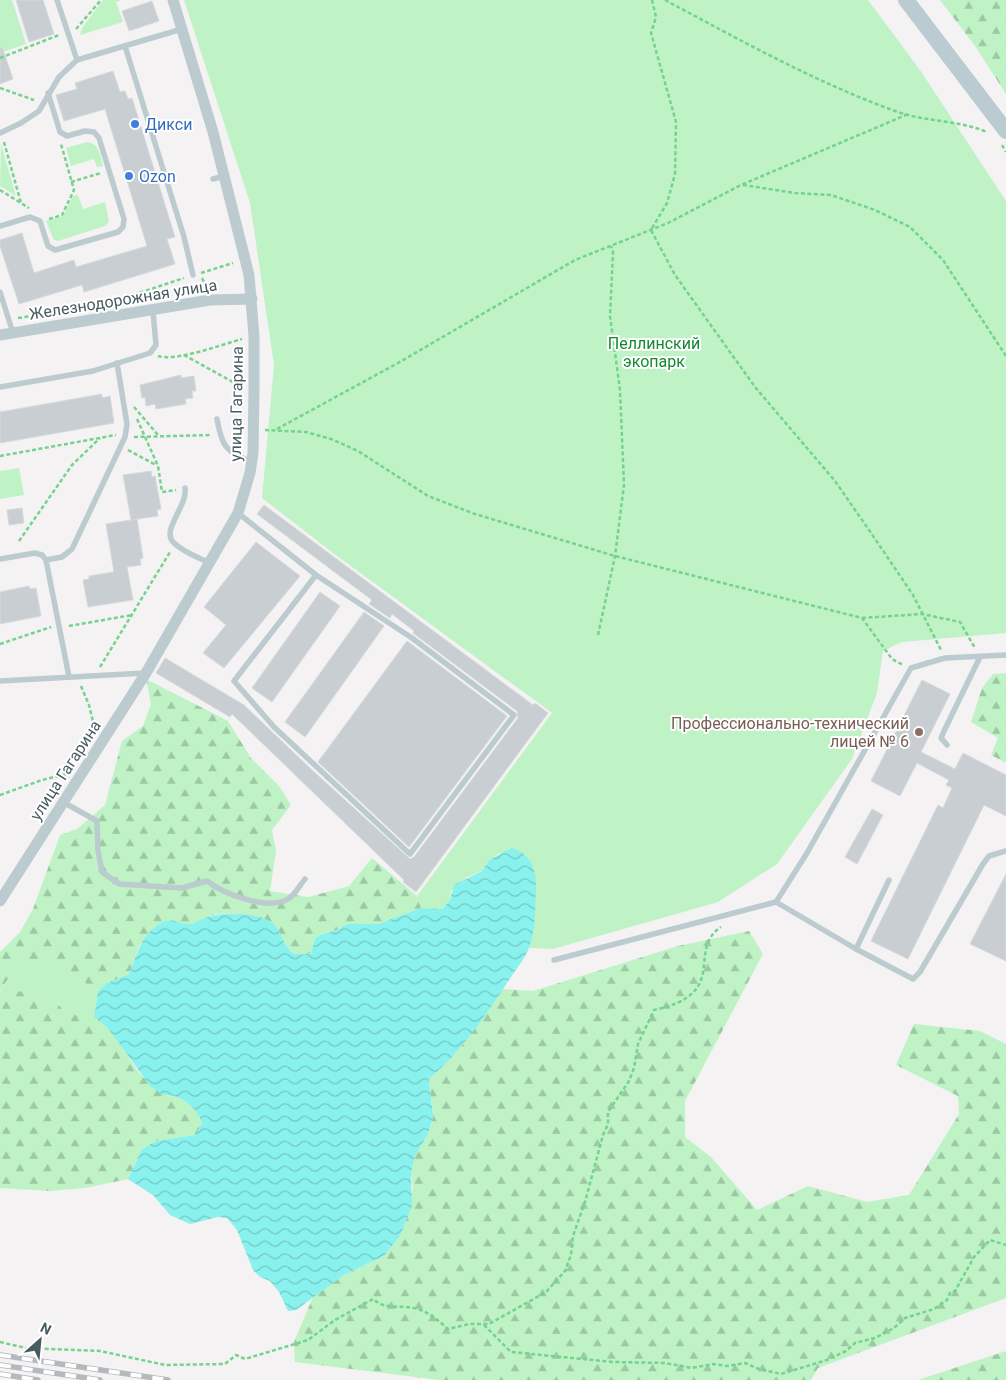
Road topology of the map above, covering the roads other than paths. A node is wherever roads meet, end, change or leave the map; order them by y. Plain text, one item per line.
1 (57, 0) edge
2 (173, 0) edge
3 (906, 0) edge
4 (182, 29) junction
5 (126, 46) junction
6 (77, 60) junction
7 (48, 93) junction
8 (1006, 131) edge
9 (1, 133) edge
10 (0, 226) edge
11 (193, 275) road end
12 (0, 292) edge
13 (252, 299) junction
14 (153, 311) junction
15 (13, 333) junction
16 (0, 335) edge
17 (118, 363) junction
18 (0, 387) edge
19 (217, 419) dead end
20 (252, 462) junction
21 (184, 488) road end
22 (238, 513) junction
23 (0, 559) edge
24 (46, 560) junction
25 (210, 564) junction
26 (316, 575) junction
27 (1006, 655) edge
28 (980, 657) junction
29 (146, 673) junction
30 (69, 677) junction
31 (0, 681) edge
32 (947, 746) dead end
33 (63, 802) junction
34 (1006, 851) edge
35 (305, 879) dead end
36 (889, 880) dead end
37 (0, 901) edge
38 (776, 902) junction
39 (856, 949) junction
40 (554, 960) dead end

1 - 6 lane
2 - 4 street, улица Гагарина
3 - 8 street
4 - 5 lane
4 - 13 street, улица Гагарина
5 - 6 lane
5 - 11 lane
6 - 7 lane
7 - 9 lane
7 - 10 lane
12 - 15 lane
13 - 14 street, Железнодорожная улица
13 - 20 street, улица Гагарина
14 - 15 street, Железнодорожная улица
14 - 17 lane
15 - 16 street, Железнодорожная улица
17 - 18 lane
17 - 24 lane
19 - 20 lane
20 - 22 street, улица Гагарина
21 - 25 lane
22 - 25 street, улица Гагарина
22 - 26 lane
23 - 24 lane
24 - 30 lane
25 - 29 street, улица Гагарина
26 - 26 lane
27 - 28 lane
28 - 32 lane
28 - 38 lane
29 - 30 lane
29 - 33 street, улица Гагарина
30 - 31 lane
33 - 35 lane
33 - 37 street, улица Гагарина
34 - 39 lane
36 - 39 lane
38 - 39 lane
38 - 40 lane

